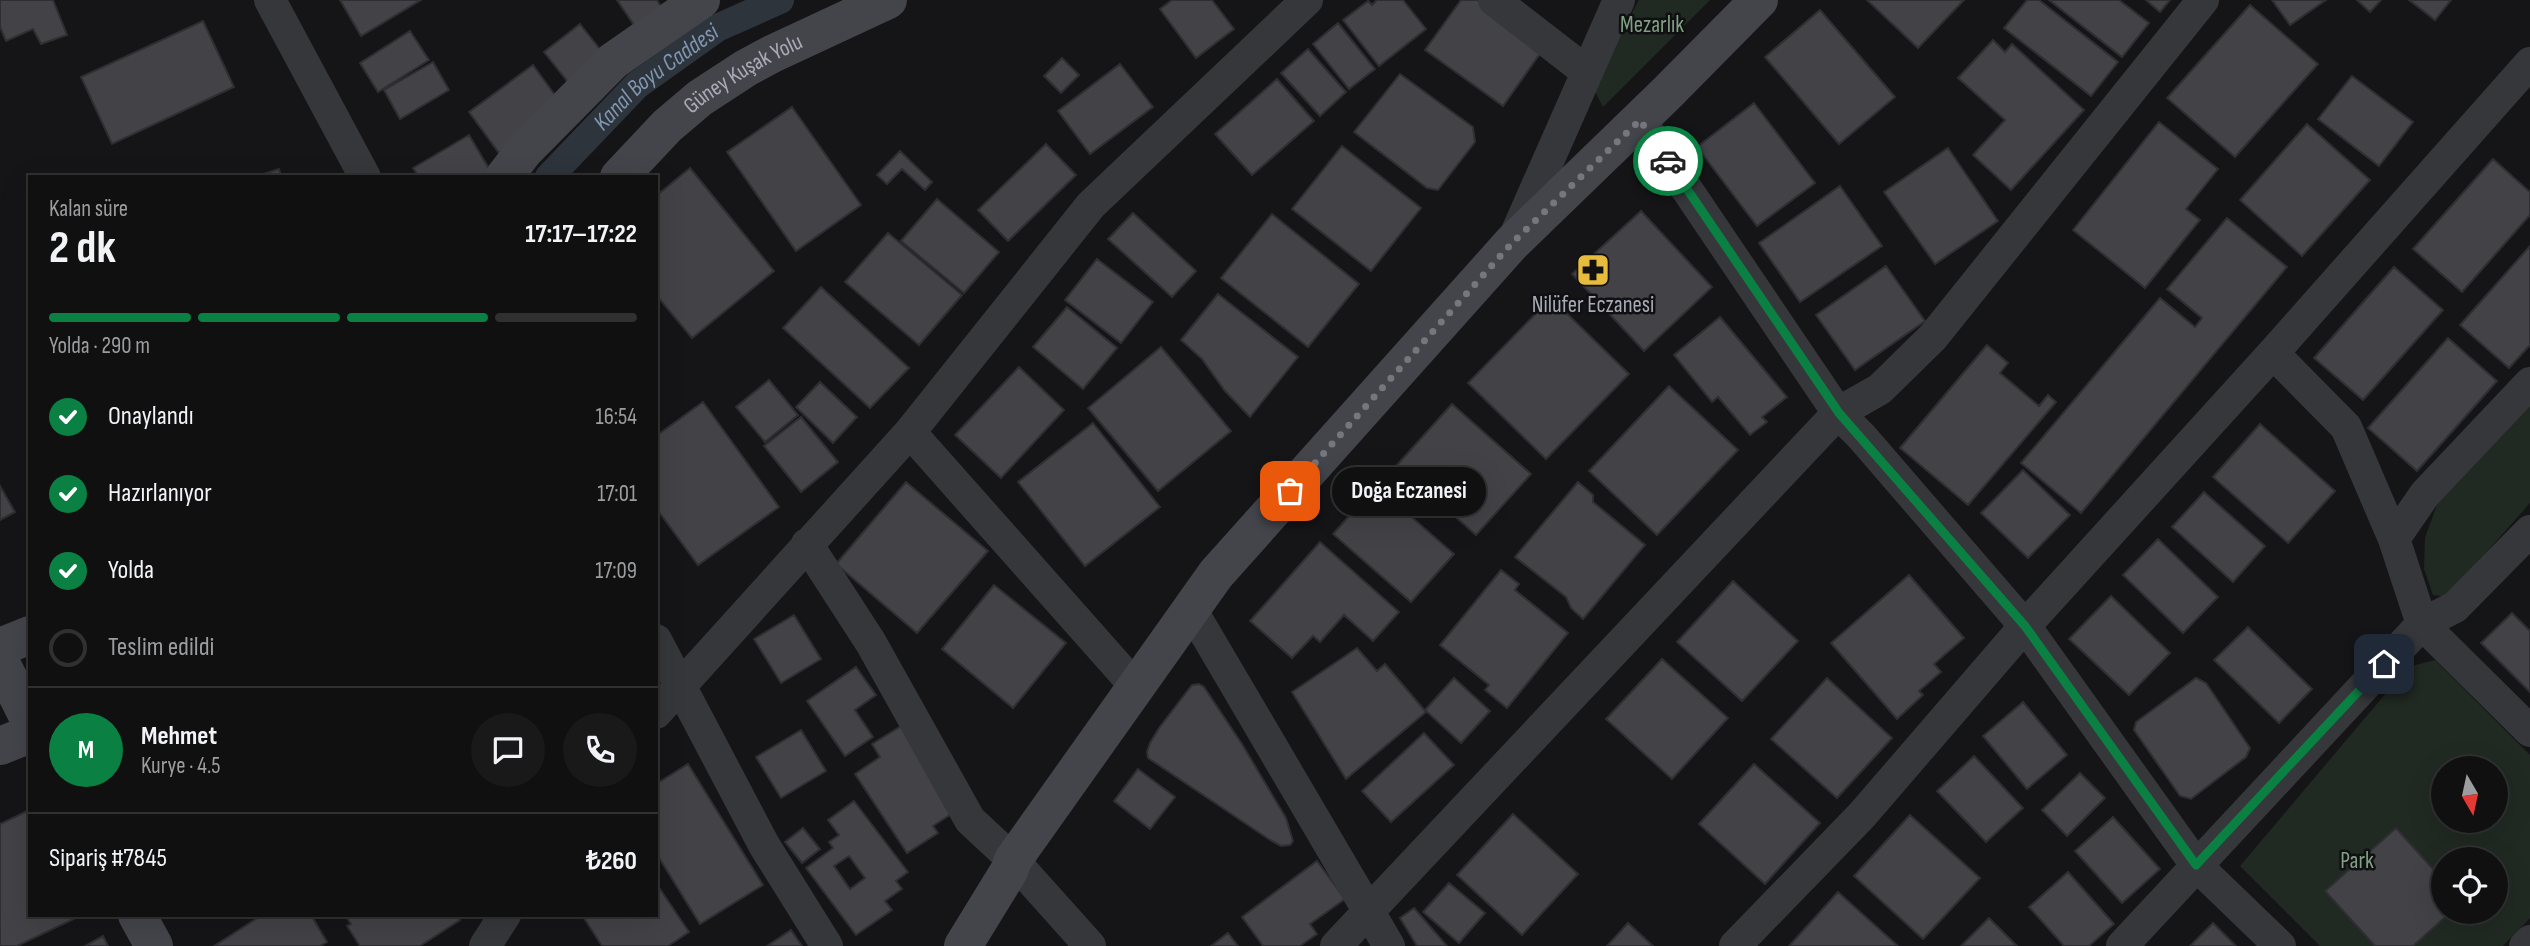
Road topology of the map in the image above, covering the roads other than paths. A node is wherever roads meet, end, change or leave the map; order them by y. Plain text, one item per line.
1 (270, 0) edge
2 (888, 0) edge
3 (1307, 0) edge
4 (1494, 0) edge
5 (1619, 0) edge
6 (1759, 0) edge
7 (2203, 0) edge
8 (697, 1) edge
9 (2530, 63) edge
10 (1587, 72) junction
11 (1640, 120) junction
12 (364, 175) edge
13 (506, 175) edge
14 (621, 175) edge
15 (1512, 243) junction
16 (2273, 353) junction
17 (2530, 383) edge
18 (1839, 413) junction
19 (910, 432) junction
20 (2530, 531) edge
21 (2394, 539) junction
22 (807, 544) junction
23 (1191, 609) junction
24 (2422, 624) junction
25 (2025, 626) junction
26 (28, 636) edge
27 (658, 644) edge
28 (0, 647) edge
29 (0, 661) edge
30 (682, 687) junction
31 (1136, 687) junction
32 (658, 711) edge
33 (28, 717) edge
34 (2530, 731) edge
35 (28, 735) edge
36 (0, 746) edge
37 (1013, 860) junction
38 (2196, 865) junction
39 (1368, 910) junction
40 (138, 917) edge
41 (504, 917) edge
42 (2530, 941) edge
43 (154, 946) edge
44 (485, 946) edge
45 (827, 946) edge
46 (963, 946) edge
47 (1090, 946) edge
48 (1336, 946) edge
49 (1389, 946) edge
50 (1735, 946) edge
51 (2122, 946) edge
52 (2280, 946) edge
53 (2525, 946) edge

1 - 12 street
2 - 14 main road, Güney Kuşak Yolu
3 - 19 street
4 - 10 street
5 - 10 street
6 - 11 main road
7 - 18 street
8 - 13 main road
9 - 16 street
10 - 15 street
11 - 15 main road
11 - 18 street
15 - 23 main road
16 - 21 street
16 - 25 street
17 - 21 street
18 - 25 street
18 - 39 street
19 - 22 street
19 - 31 street
20 - 24 street
21 - 24 street
22 - 30 street
22 - 37 street
23 - 31 main road
23 - 39 street
24 - 34 street
24 - 38 street
25 - 38 street
25 - 50 street
26 - 28 main road
27 - 30 street
29 - 33 main road
30 - 32 street
30 - 45 street
31 - 37 main road
35 - 36 main road
37 - 46 main road
37 - 47 street
38 - 51 street
38 - 52 street
39 - 48 street
39 - 49 street
40 - 43 main road
41 - 44 street
42 - 53 street

